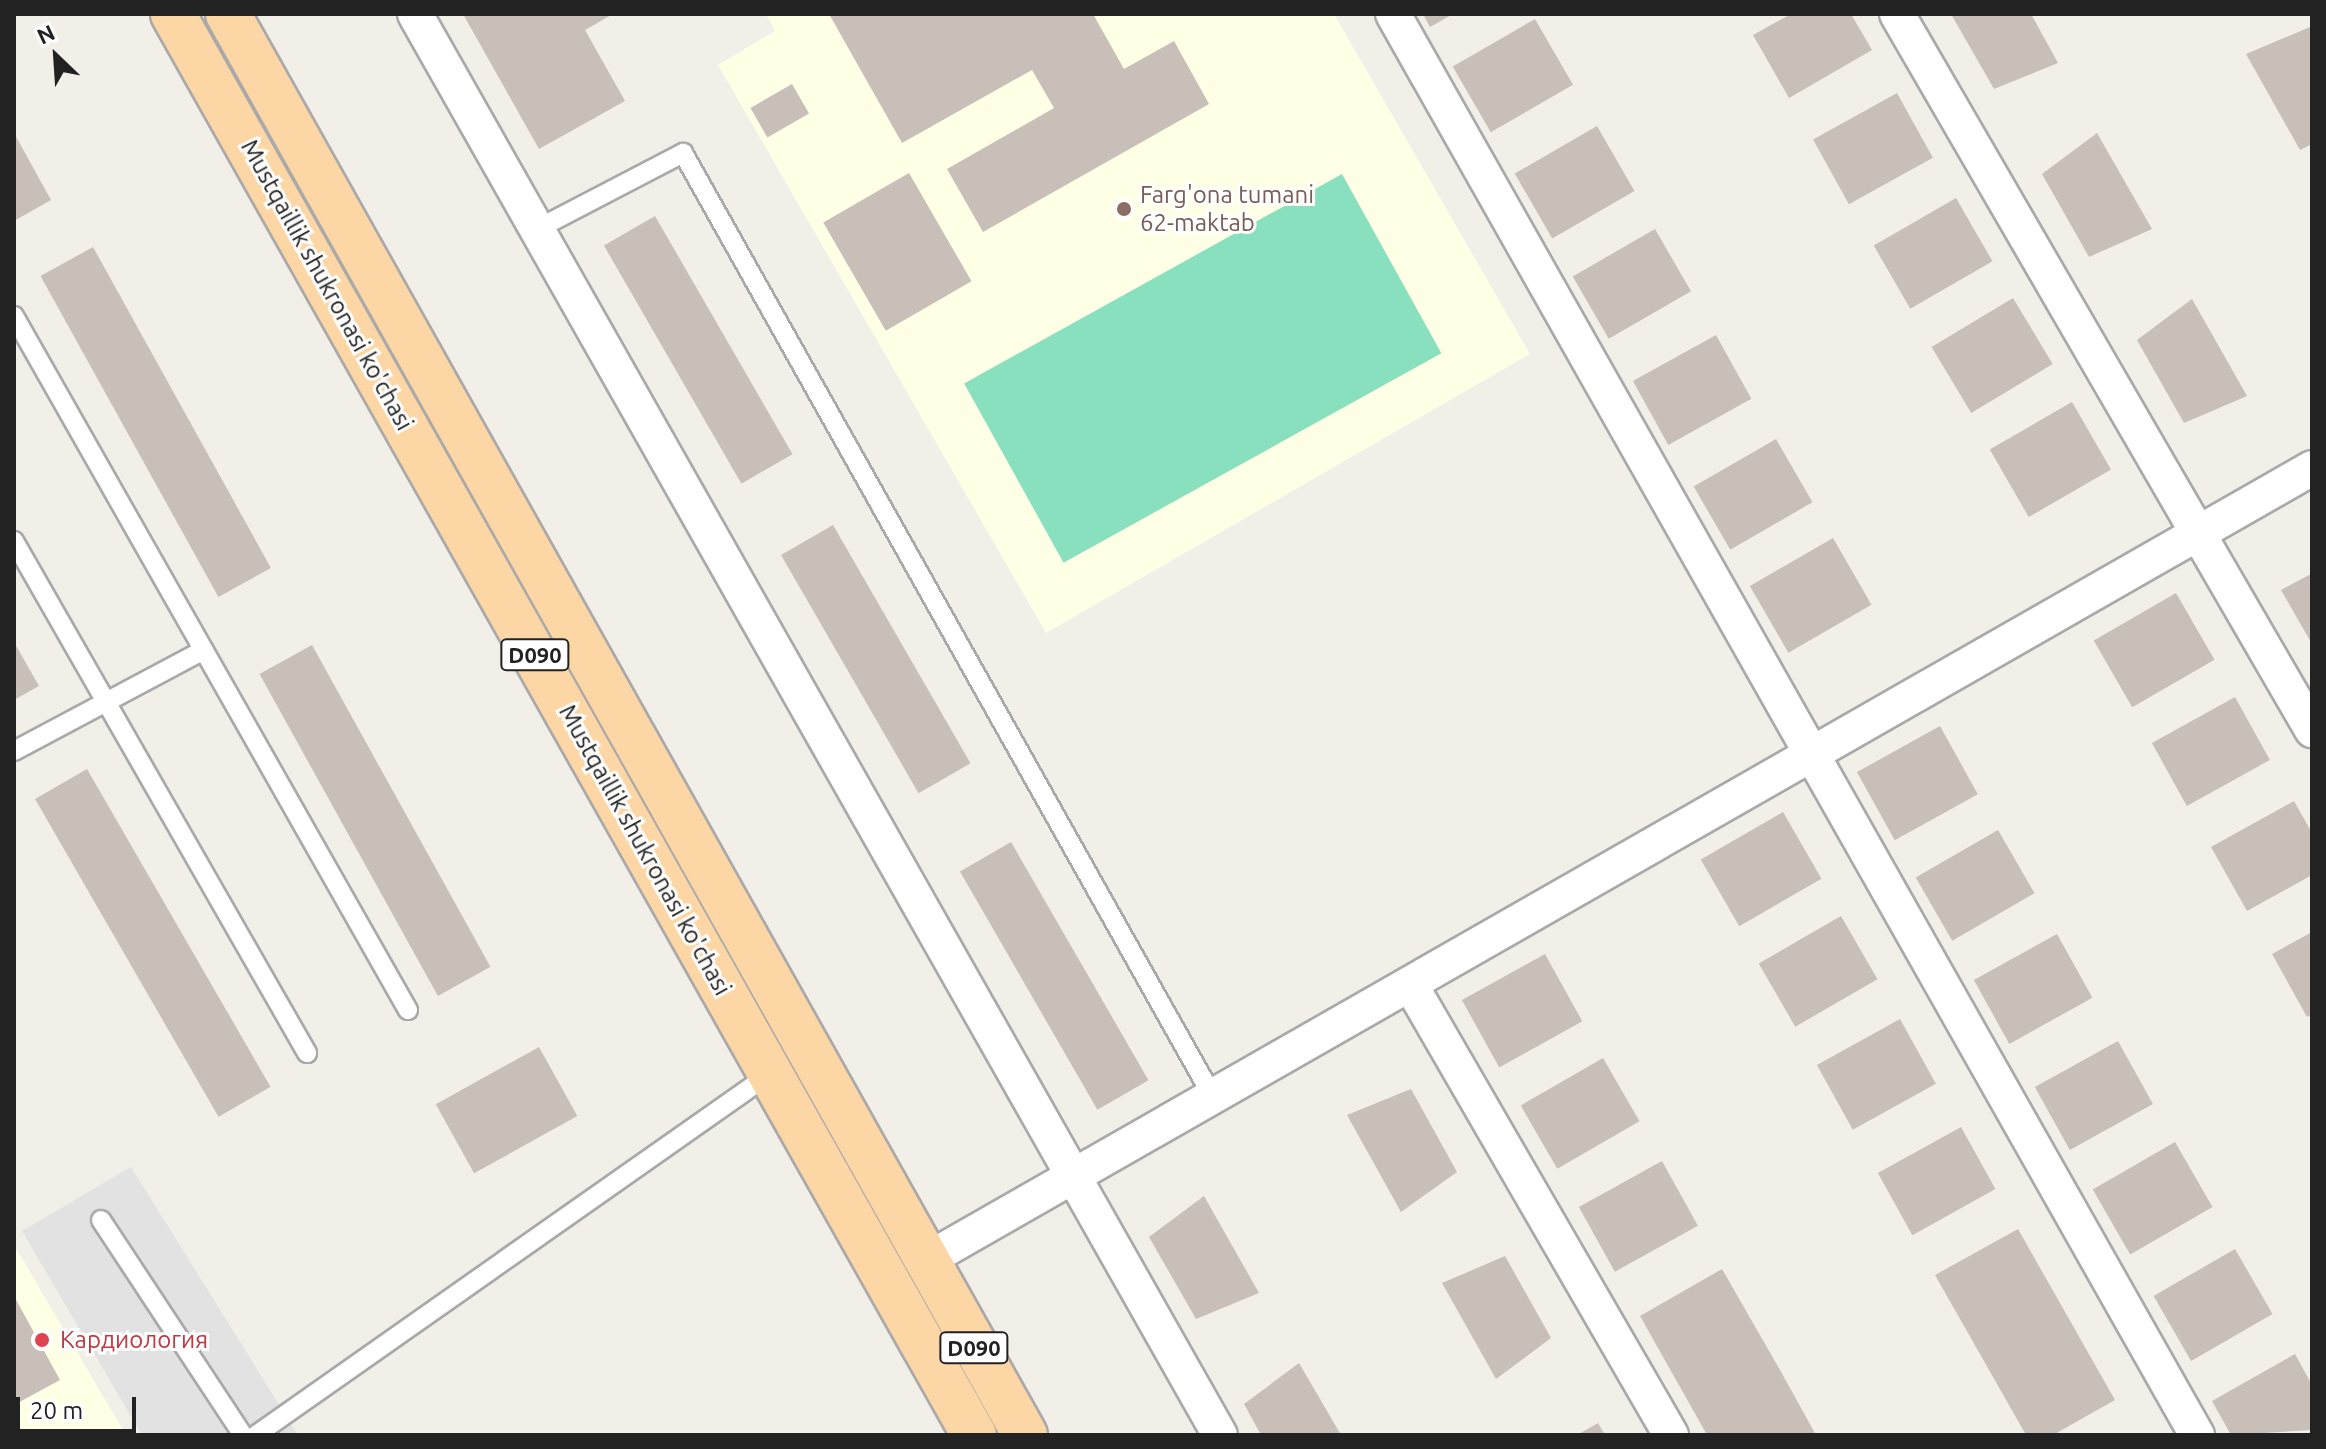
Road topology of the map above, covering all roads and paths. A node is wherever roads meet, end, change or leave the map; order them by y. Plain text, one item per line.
1 (173, 14) edge
2 (228, 14) edge
3 (415, 14) edge
4 (1393, 14) edge
5 (1897, 14) edge
6 (537, 229) junction
7 (14, 316) edge
8 (2312, 468) edge
9 (2198, 534) junction
10 (14, 541) edge
11 (204, 650) junction
12 (106, 702) junction
13 (2312, 730) edge
14 (14, 751) edge
15 (1810, 753) junction
16 (1410, 984) junction
17 (408, 1010) dead end
18 (307, 1053) dead end
19 (771, 1073) junction
20 (1213, 1097) junction
21 (1073, 1175) junction
22 (101, 1220) dead end
23 (923, 1262) junction
24 (243, 1435) edge
25 (256, 1435) edge
26 (974, 1435) edge
27 (1025, 1435) edge
28 (1220, 1435) edge
29 (1671, 1435) edge
30 (2197, 1435) edge

1 - 19 main road, Mustqaillik shukronasi ko'chasi / D090
2 - 23 main road, Mustqaillik shukronasi ko'chasi / D090
3 - 6 street
4 - 15 street
5 - 9 street
6 - 20 lane
6 - 21 street
7 - 11 lane
8 - 9 street
9 - 13 street
9 - 15 street
10 - 12 lane
11 - 12 lane
11 - 17 lane
12 - 14 lane
12 - 18 lane
15 - 16 street
15 - 30 street
16 - 20 street
16 - 29 street
19 - 25 lane
19 - 26 main road, Mustqaillik shukronasi ko'chasi / D090
20 - 21 street
21 - 23 street
21 - 28 street
22 - 24 lane
23 - 27 main road, Mustqaillik shukronasi ko'chasi / D090

